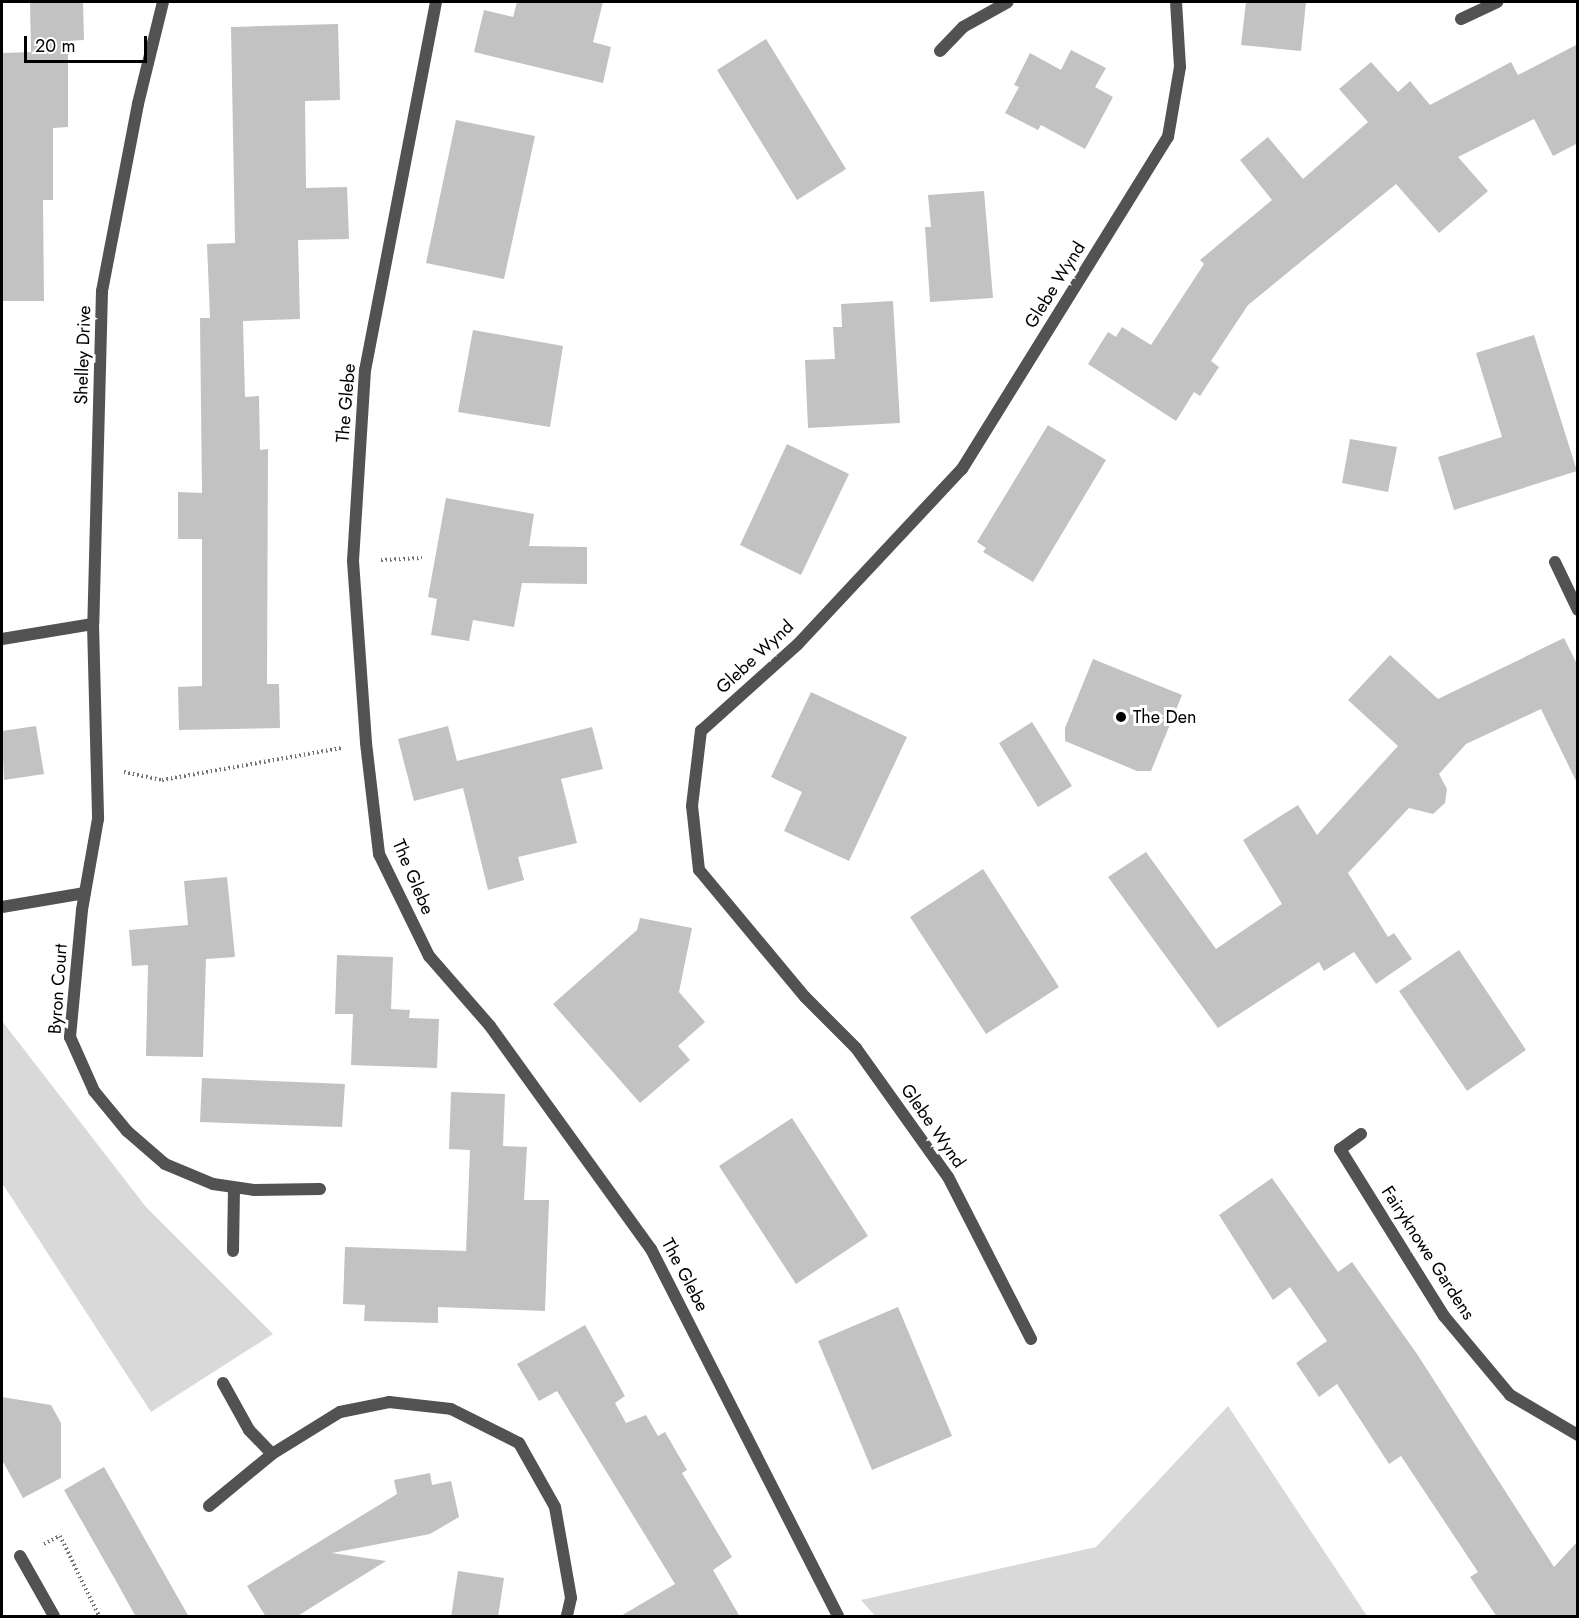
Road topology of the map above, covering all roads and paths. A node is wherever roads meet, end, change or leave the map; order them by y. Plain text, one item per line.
1 (163, 2) edge
2 (436, 2) edge
3 (1008, 2) edge
4 (1176, 2) edge
5 (1497, 2) edge
6 (1461, 19) dead end
7 (940, 51) dead end
8 (423, 558) dead end
9 (353, 561) junction
10 (1556, 562) dead end
11 (1578, 610) edge
12 (93, 624) junction
13 (2, 639) edge
14 (366, 743) junction
15 (97, 767) junction
16 (85, 893) junction
17 (2, 907) edge
18 (1361, 1134) dead end
19 (234, 1188) junction
20 (320, 1189) dead end
21 (233, 1251) dead end
22 (1031, 1339) dead end
23 (223, 1383) dead end
24 (1578, 1435) edge
25 (272, 1454) junction
26 (209, 1506) dead end
27 (20, 1556) joint
28 (54, 1617) edge
29 (99, 1617) edge
30 (567, 1617) edge
31 (838, 1617) edge

1 - 12 street, Shelley Drive
2 - 9 street, The Glebe
3 - 7 street
4 - 22 street, Glebe Wynd
5 - 6 street
8 - 9 path
9 - 14 street, The Glebe
10 - 11 street
12 - 13 street
12 - 15 street, Byron Court
14 - 15 path
14 - 31 street, The Glebe
15 - 16 street, Byron Court
16 - 17 street
16 - 19 street, Byron Court
18 - 24 street, Fairyknowe Gardens
19 - 20 street, Byron Court
19 - 21 street
23 - 25 street
25 - 26 street
25 - 30 street
27 - 28 street
27 - 29 path

